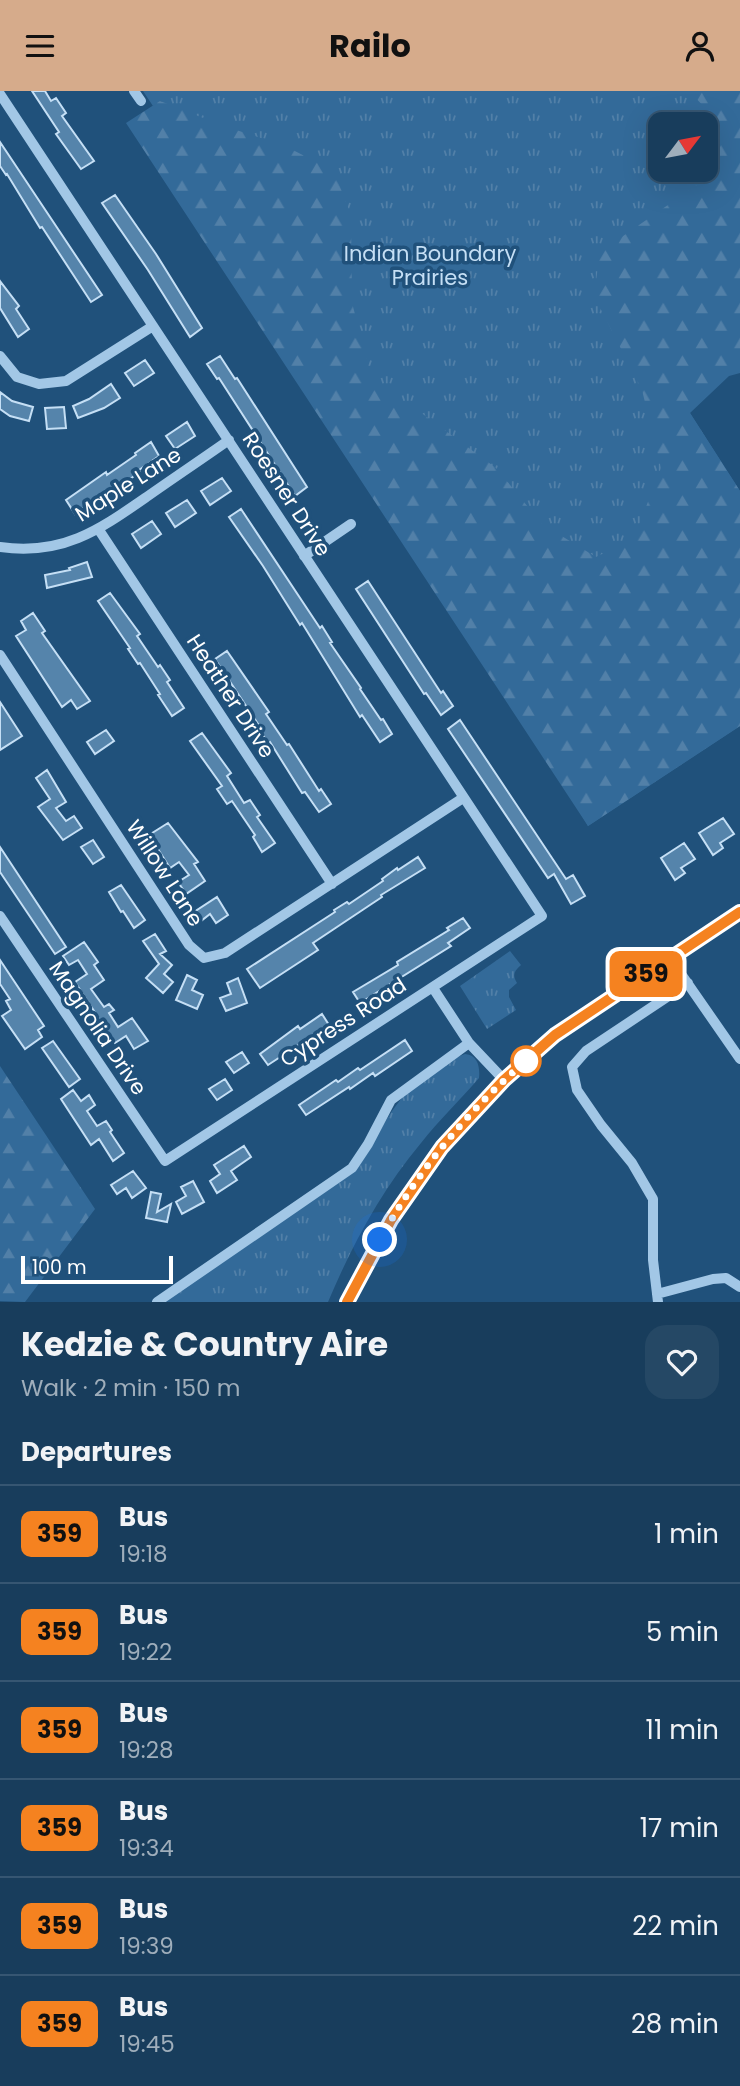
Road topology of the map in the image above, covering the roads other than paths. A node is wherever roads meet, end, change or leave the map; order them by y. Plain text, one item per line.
1 (0, 94) edge
2 (153, 326) junction
3 (0, 356) edge
4 (229, 440) junction
5 (351, 524) dead end
6 (99, 530) junction
7 (0, 547) edge
8 (304, 556) junction
9 (0, 655) edge
10 (463, 798) junction
11 (332, 884) junction
12 (740, 912) edge
13 (0, 916) edge
14 (542, 916) joint
15 (670, 958) junction
16 (688, 983) junction
17 (433, 988) junction
18 (469, 1043) junction
19 (740, 1059) edge
20 (504, 1080) junction
21 (165, 1161) joint
22 (740, 1287) edge
23 (657, 1298) edge
24 (159, 1301) edge
25 (347, 1302) edge

1 - 2 street, Roesner Drive
2 - 3 street
2 - 4 street, Roesner Drive
4 - 6 street, Maple Lane
4 - 8 street, Roesner Drive
5 - 8 street
6 - 7 street, Maple Lane
6 - 11 street, Heather Drive
8 - 10 street, Roesner Drive
9 - 11 street, Willow Lane
10 - 11 street, Willow Lane
10 - 14 street, Roesner Drive
12 - 15 main road
13 - 21 street, Magnolia Drive
14 - 17 street, Cypress Road
15 - 16 street
15 - 20 main road
16 - 19 street
16 - 23 street
17 - 18 street
17 - 21 street, Cypress Road
18 - 20 street
18 - 24 street
20 - 25 main road
22 - 23 street

